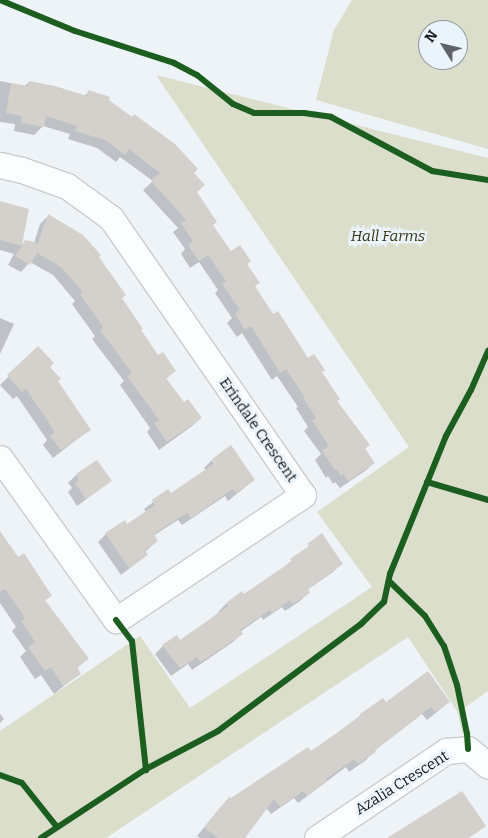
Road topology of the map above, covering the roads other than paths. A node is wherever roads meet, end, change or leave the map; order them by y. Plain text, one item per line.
1 (0, 165) edge
2 (0, 458) edge
3 (488, 766) edge
4 (317, 838) edge

1 - 2 street, Erindale Crescent
3 - 4 street, Azalia Crescent

